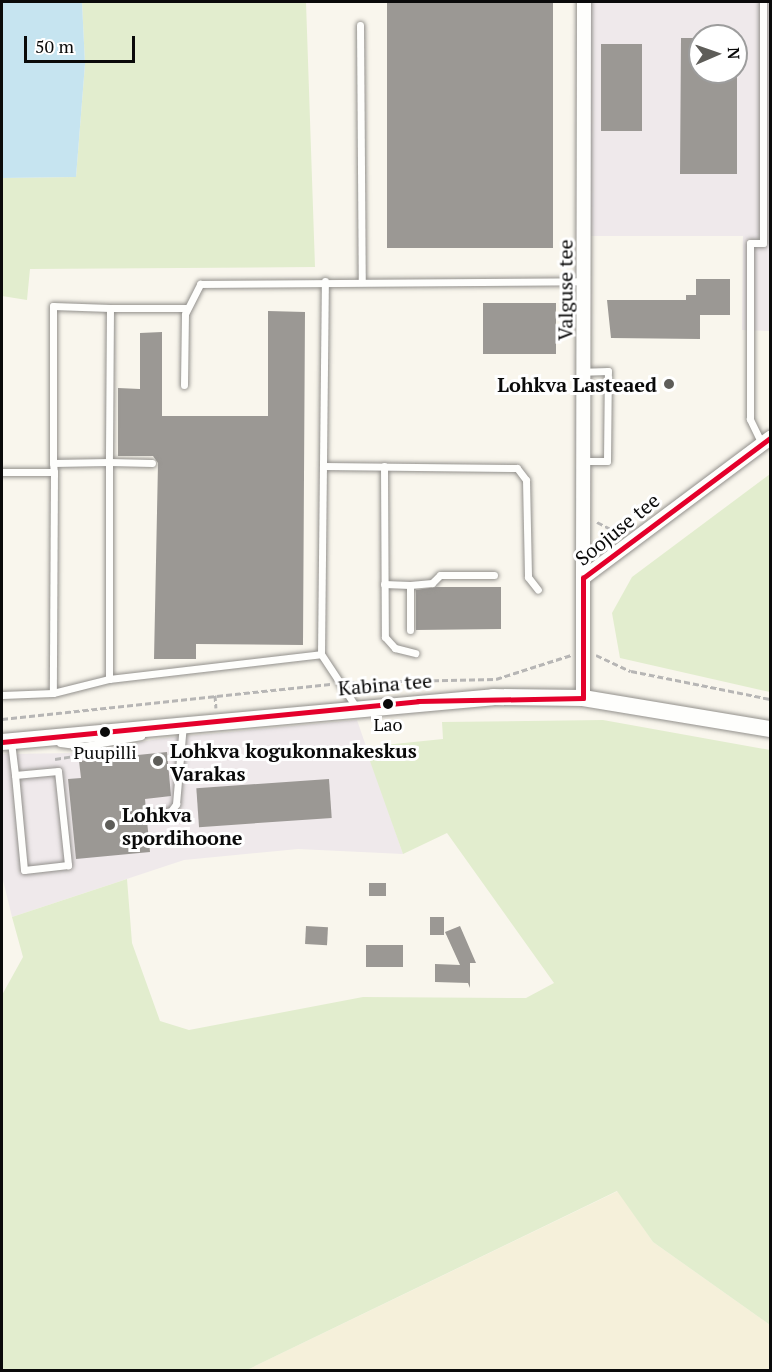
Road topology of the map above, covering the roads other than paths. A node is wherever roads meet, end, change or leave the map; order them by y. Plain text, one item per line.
1 (584, 2) edge
2 (763, 2) edge
3 (360, 25) dead end
4 (325, 281) junction
5 (362, 281) junction
6 (584, 281) junction
7 (110, 308) junction
8 (186, 308) junction
9 (584, 372) junction
10 (184, 385) dead end
11 (766, 441) edge
12 (584, 461) junction
13 (109, 462) junction
14 (53, 463) junction
15 (152, 463) dead end
16 (323, 466) junction
17 (384, 466) junction
18 (2, 472) edge
19 (54, 472) junction
20 (494, 575) dead end
21 (583, 578) junction
22 (384, 584) junction
23 (410, 585) junction
24 (538, 590) dead end
25 (410, 630) dead end
26 (415, 653) dead end
27 (321, 654) junction
28 (109, 679) junction
29 (53, 693) junction
30 (2, 695) edge
31 (583, 698) junction
32 (356, 707) junction
33 (183, 724) junction
34 (771, 729) edge
35 (6, 742) edge
36 (15, 775) junction
37 (152, 814) dead end

1 - 6 street, Valguse tee
2 - 11 lane
3 - 5 lane
4 - 5 lane
4 - 8 lane
4 - 16 lane
5 - 6 lane
6 - 9 street, Valguse tee
7 - 8 lane
7 - 13 lane
7 - 14 lane
8 - 10 lane
9 - 12 street, Valguse tee
9 - 12 lane
11 - 21 street, Soojuse tee
12 - 21 street, Valguse tee
13 - 14 lane
13 - 15 lane
13 - 28 lane
14 - 19 lane
16 - 17 lane
16 - 27 lane
17 - 22 lane
17 - 24 lane
18 - 19 lane
19 - 29 lane
20 - 23 lane
21 - 31 street, Soojuse tee
22 - 23 lane
22 - 26 lane
23 - 25 lane
27 - 28 lane
27 - 32 lane
28 - 29 lane
29 - 30 lane
31 - 32 street, Kabina tee
31 - 34 street, Kabina tee
32 - 33 street, Kabina tee
33 - 35 street, Kabina tee
33 - 37 lane
35 - 36 lane
36 - 36 lane

